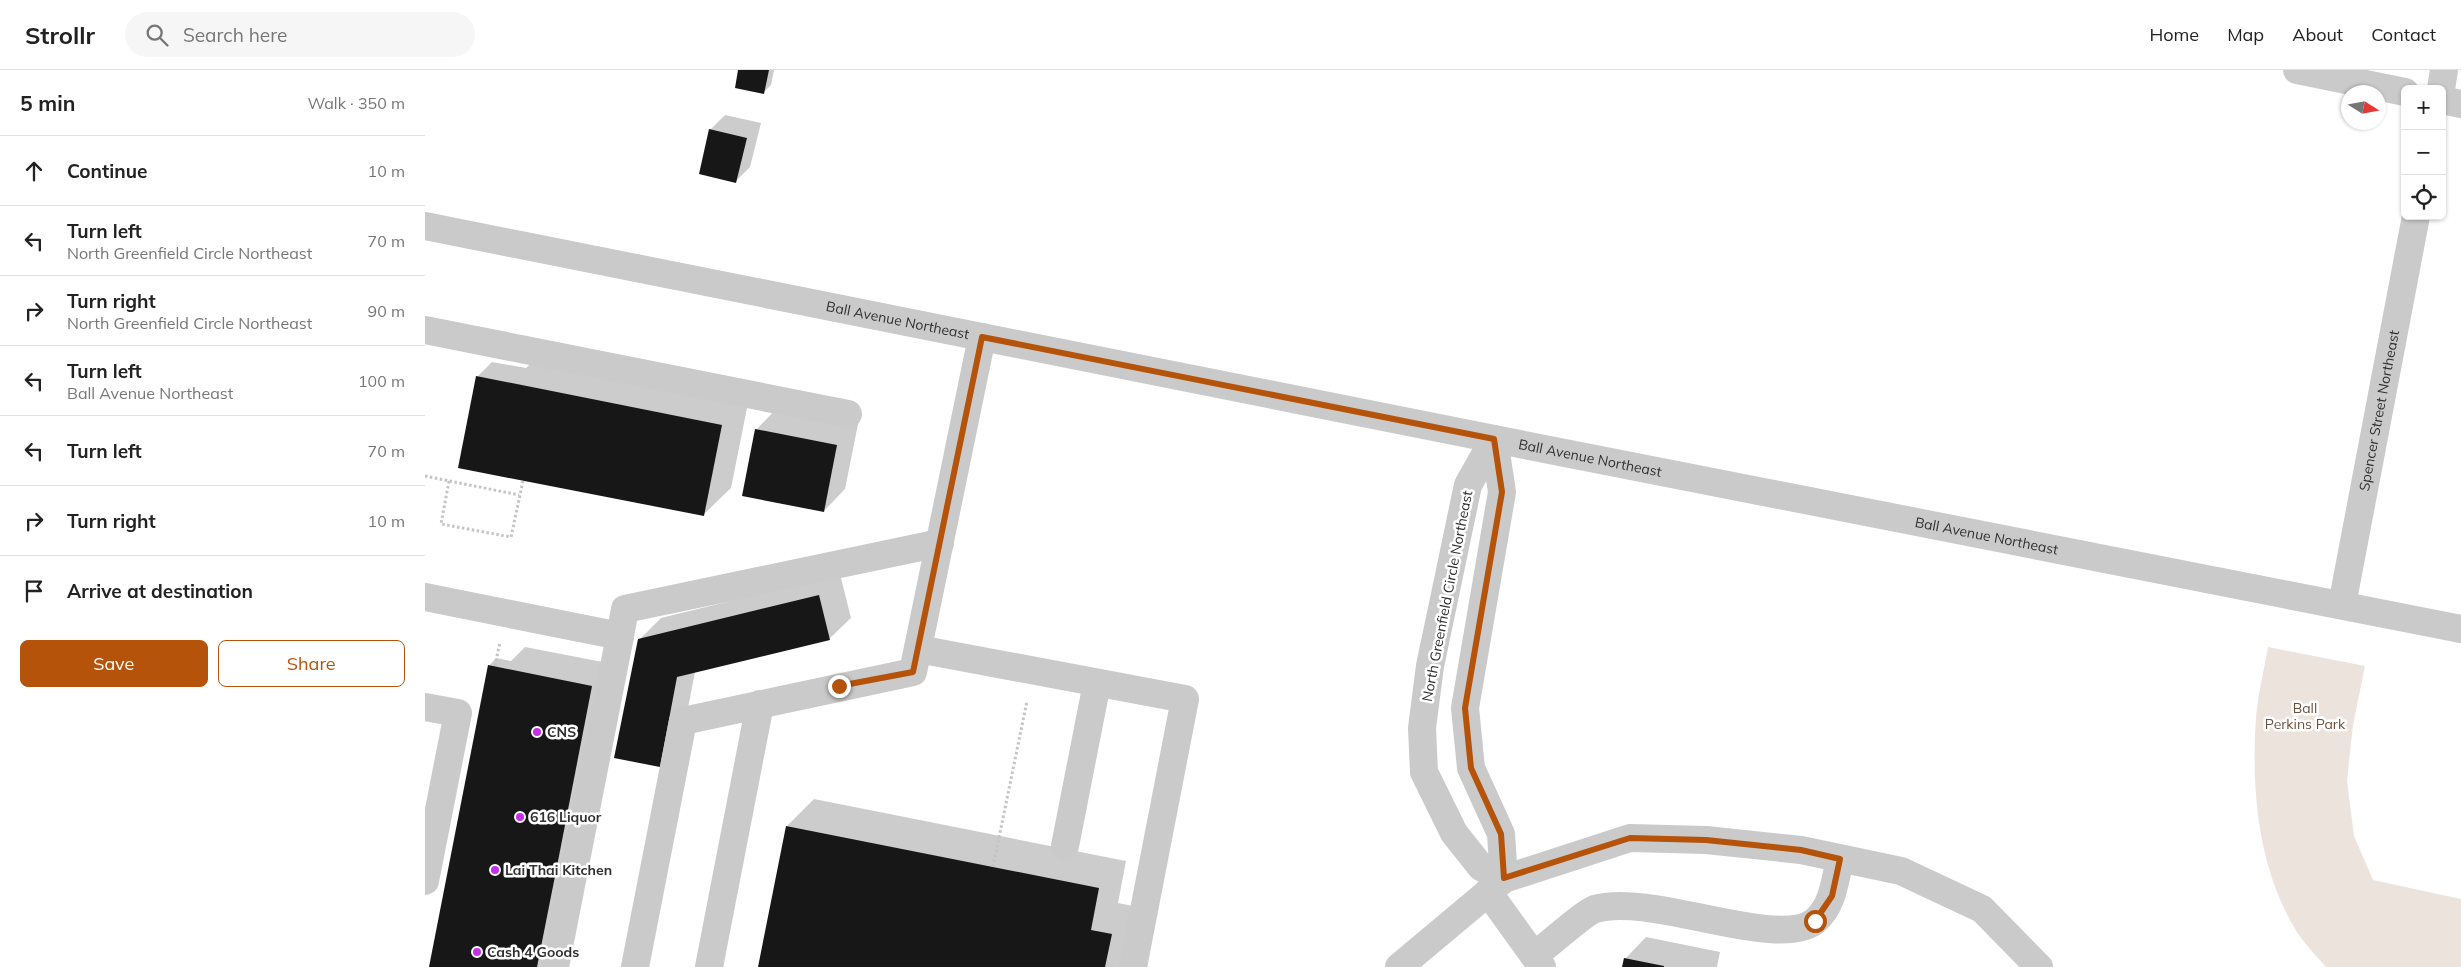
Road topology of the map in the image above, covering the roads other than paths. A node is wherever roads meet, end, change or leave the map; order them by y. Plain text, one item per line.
1 (2297, 70) edge
2 (2444, 70) edge
3 (2442, 85) edge
4 (2401, 91) edge
5 (2446, 101) edge
6 (2461, 104) edge
7 (2415, 220) edge
8 (425, 226) edge
9 (425, 330) edge
10 (982, 337) junction
11 (848, 414) dead end
12 (1494, 439) junction
13 (940, 542) junction
14 (425, 598) edge
15 (2341, 605) junction
16 (2461, 628) edge
17 (620, 636) junction
18 (918, 649) junction
19 (1097, 683) junction
20 (760, 704) junction
21 (425, 707) edge
22 (1065, 846) dead end
23 (1840, 859) junction
24 (425, 881) edge
25 (1496, 885) junction
26 (1538, 961) edge
27 (555, 967) edge
28 (635, 967) edge
29 (709, 967) edge
30 (1133, 967) edge
31 (1399, 967) edge
32 (2039, 967) edge

1 - 4 street
2 - 3 street
5 - 6 street
7 - 15 street, Spencer Street Northeast
8 - 10 street, Ball Avenue Northeast
9 - 11 street
10 - 12 street, Ball Avenue Northeast
10 - 13 street
12 - 15 street, Ball Avenue Northeast
12 - 25 street
12 - 25 street, North Greenfield Circle Northeast
13 - 17 street
13 - 18 street
14 - 17 street
15 - 16 street, Ball Avenue Northeast
17 - 27 street
18 - 19 street
18 - 20 street
19 - 22 street
19 - 30 street
20 - 28 street
20 - 29 street
21 - 24 street
23 - 25 street
23 - 26 street
23 - 32 street
25 - 26 street
25 - 31 street

